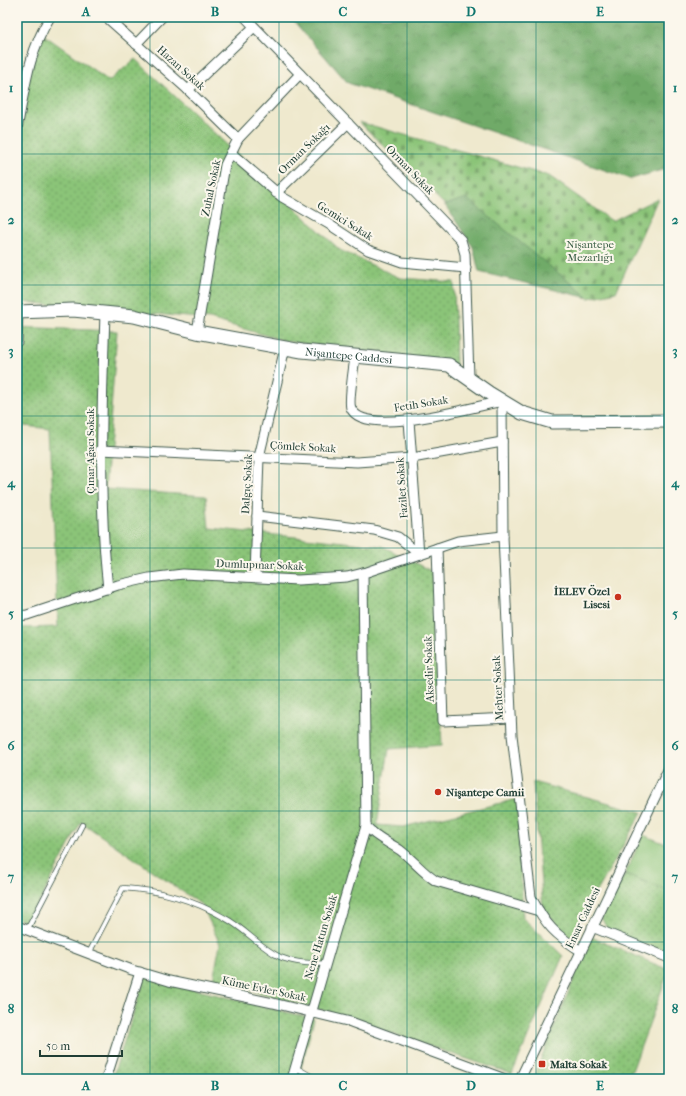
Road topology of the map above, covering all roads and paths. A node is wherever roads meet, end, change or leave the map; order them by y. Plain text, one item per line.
1 (50, 17) edge
2 (106, 17) edge
3 (162, 17) edge
4 (245, 17) edge
5 (254, 27) junction
6 (136, 44) junction
7 (300, 74) junction
8 (188, 90) junction
9 (348, 123) junction
10 (17, 129) edge
11 (238, 139) junction
12 (231, 153) junction
13 (276, 193) junction
14 (466, 268) junction
15 (18, 312) edge
16 (105, 313) junction
17 (197, 332) junction
18 (17, 342) edge
19 (285, 348) junction
20 (355, 357) junction
21 (469, 378) junction
22 (502, 401) junction
23 (409, 421) junction
24 (669, 421) edge
25 (502, 442) junction
26 (100, 450) junction
27 (259, 457) junction
28 (412, 458) junction
29 (257, 516) junction
30 (503, 536) junction
31 (437, 548) junction
32 (419, 554) junction
33 (363, 573) junction
34 (255, 576) junction
35 (108, 589) junction
36 (17, 616) edge
37 (511, 718) junction
38 (669, 768) edge
39 (82, 825) dead end
40 (366, 826) junction
41 (539, 911) junction
42 (17, 926) edge
43 (592, 926) junction
44 (27, 930) junction
45 (581, 951) junction
46 (89, 953) junction
47 (669, 958) edge
48 (325, 964) junction
49 (140, 972) junction
50 (311, 1012) junction
51 (295, 1067) junction
52 (106, 1079) edge
53 (292, 1079) edge
54 (316, 1079) edge
55 (505, 1079) edge
56 (520, 1079) edge

1 - 10 street
2 - 6 street, Hazan Sokak
3 - 6 street
4 - 5 street, Orman Sokak
5 - 7 street, Orman Sokak
5 - 8 street
6 - 8 street, Hazan Sokak
7 - 9 street, Orman Sokak
7 - 11 street, Zuhal Sokak
8 - 11 street, Hazan Sokak
9 - 13 street, Orman Sokağı
9 - 14 street, Orman Sokak
11 - 12 street, Zuhal Sokak
12 - 13 street, Gemici Sokak
12 - 17 street, Zuhal Sokak
13 - 14 street, Gemici Sokak
14 - 21 street, Orman Sokak
15 - 16 street, Nişantepe Caddesi
15 - 18 street
16 - 17 street, Nişantepe Caddesi
16 - 26 street, Çınar Ağacı Sokak
17 - 19 street, Nişantepe Caddesi
19 - 20 street, Nişantepe Caddesi
19 - 27 street, Dalgıç Sokak
20 - 21 street, Nişantepe Caddesi
20 - 23 street, Fetih Sokak
21 - 22 street, Nişantepe Caddesi
22 - 23 street, Fetih Sokak
22 - 24 street, Nişantepe Caddesi
22 - 25 street, Mehter Sokak
23 - 28 street, Fazilet Sokak
25 - 28 street, Çömlek Sokak
25 - 30 street, Mehter Sokak
26 - 27 street, Çömlek Sokak
26 - 35 street, Çınar Ağacı Sokak
27 - 28 street, Çömlek Sokak
27 - 29 street, Dalgıç Sokak
28 - 32 street, Fazilet Sokak
29 - 32 street
29 - 34 street, Dalgıç Sokak
30 - 31 street, Dumlupınar Sokak
30 - 37 street, Mehter Sokak
31 - 32 street, Dumlupınar Sokak
31 - 37 street, Aksedir Sokak
32 - 33 street, Dumlupınar Sokak
33 - 34 street, Dumlupınar Sokak
33 - 40 street, Nene Hatun Sokak
34 - 35 street, Dumlupınar Sokak
35 - 36 street, Dumlupınar Sokak
37 - 41 street, Mehter Sokak
38 - 43 street, Ensar Caddesi
39 - 44 lane
40 - 41 street
40 - 48 street, Nene Hatun Sokak
41 - 45 street, Mehter Sokak
42 - 44 street, Küme Evler Sokak
43 - 45 street, Ensar Caddesi
43 - 47 street
44 - 46 street, Küme Evler Sokak
45 - 56 street, Ensar Caddesi
46 - 48 lane
46 - 49 street, Küme Evler Sokak
48 - 50 street, Nene Hatun Sokak
49 - 50 street, Küme Evler Sokak
49 - 52 street
50 - 51 street, Nene Hatun Sokak
50 - 55 street, Küme Evler Sokak
51 - 53 street, Nene Hatun Sokak
51 - 54 lane

